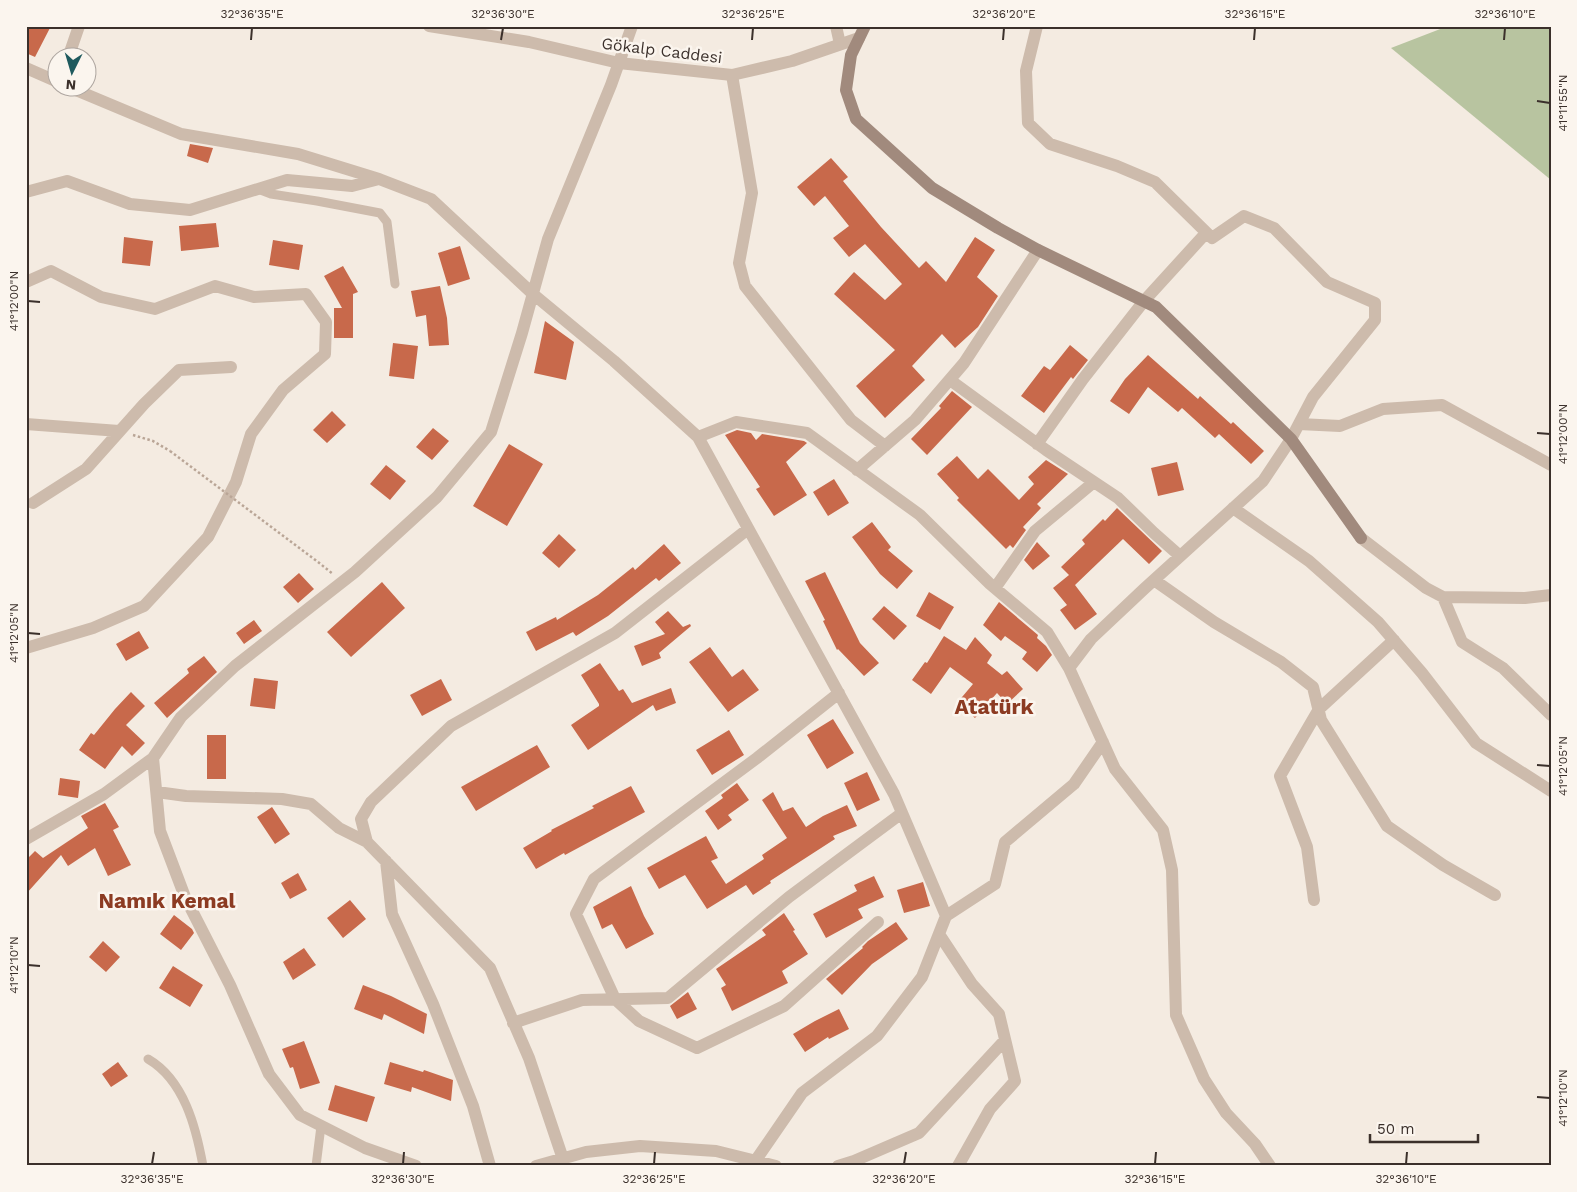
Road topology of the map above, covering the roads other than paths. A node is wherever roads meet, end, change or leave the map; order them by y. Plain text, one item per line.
1 (79, 26) edge
2 (632, 26) edge
3 (836, 26) edge
4 (1037, 26) edge
5 (436, 27) edge
6 (862, 32) edge
7 (840, 44) junction
8 (71, 48) edge
9 (619, 63) junction
10 (26, 68) edge
11 (732, 75) junction
12 (48, 78) edge
13 (95, 98) edge
14 (379, 179) junction
15 (258, 189) junction
16 (26, 192) edge
17 (1206, 233) junction
18 (1038, 250) junction
19 (26, 282) edge
20 (395, 284) dead end
21 (533, 294) junction
22 (1144, 300) junction
23 (230, 367) dead end
24 (950, 380) junction
25 (26, 424) edge
26 (1299, 424) junction
27 (119, 431) junction
28 (698, 437) junction
29 (1291, 439) junction
30 (1038, 444) junction
31 (885, 446) junction
32 (1551, 465) edge
33 (857, 470) junction
34 (1094, 482) junction
35 (33, 503) dead end
36 (1233, 508) junction
37 (748, 529) junction
38 (1361, 538) joint
39 (1180, 556) junction
40 (1154, 580) junction
41 (995, 588) junction
42 (1551, 595) edge
43 (1443, 597) junction
44 (1394, 640) junction
45 (26, 648) edge
46 (1070, 668) junction
47 (839, 693) junction
48 (1319, 709) junction
49 (1551, 716) edge
50 (1103, 742) junction
51 (153, 758) junction
52 (1551, 791) edge
53 (157, 792) junction
54 (902, 813) junction
55 (26, 839) edge
56 (367, 842) junction
57 (386, 861) junction
58 (1495, 894) dead end
59 (1314, 900) dead end
60 (946, 916) junction
61 (878, 922) dead end
62 (939, 934) junction
63 (615, 999) junction
64 (513, 1023) junction
65 (1005, 1040) junction
66 (148, 1059) dead end
67 (321, 1126) junction
68 (563, 1158) junction
69 (758, 1163) edge
70 (202, 1166) edge
71 (316, 1166) edge
72 (416, 1166) edge
73 (490, 1166) edge
74 (536, 1166) edge
75 (776, 1166) edge
76 (838, 1166) edge
77 (958, 1166) edge
78 (1270, 1166) edge

1 - 8 street
2 - 9 street
3 - 7 street
4 - 17 street
5 - 9 street, Gökalp Caddesi
6 - 7 street, Gökalp Caddesi
6 - 18 main road
7 - 11 street, Gökalp Caddesi
9 - 11 street, Gökalp Caddesi
9 - 21 street
10 - 12 street
11 - 31 street
13 - 14 street
14 - 15 street
14 - 21 street
15 - 16 street
15 - 20 lane
17 - 22 street
17 - 26 street
18 - 22 main road
18 - 24 street
19 - 45 street
21 - 28 street
21 - 51 street
22 - 29 main road
22 - 30 street
23 - 27 street
24 - 30 street
24 - 31 street
25 - 27 street
26 - 29 street
26 - 32 street
27 - 35 street
28 - 33 street
28 - 37 street
29 - 36 street
29 - 38 main road
30 - 34 street
31 - 33 street
33 - 41 street
34 - 39 street
34 - 41 street
36 - 39 street
36 - 44 street
37 - 47 street
37 - 56 street
38 - 43 street
39 - 40 street
40 - 46 street
40 - 48 street
41 - 46 street
42 - 43 street
43 - 49 street
44 - 48 street
44 - 52 street
46 - 50 street
47 - 54 street
47 - 63 street
48 - 58 street
48 - 59 street
50 - 60 street
50 - 78 street
51 - 53 street
51 - 55 street
53 - 56 street
53 - 67 street
54 - 60 street
54 - 63 street
56 - 57 street
57 - 64 street
57 - 73 street
60 - 62 street
61 - 63 street
62 - 65 street
62 - 69 street
63 - 64 street
64 - 68 street
65 - 76 street
65 - 77 street
66 - 70 lane
67 - 71 lane
67 - 72 street
68 - 69 street
68 - 74 street
69 - 75 street

